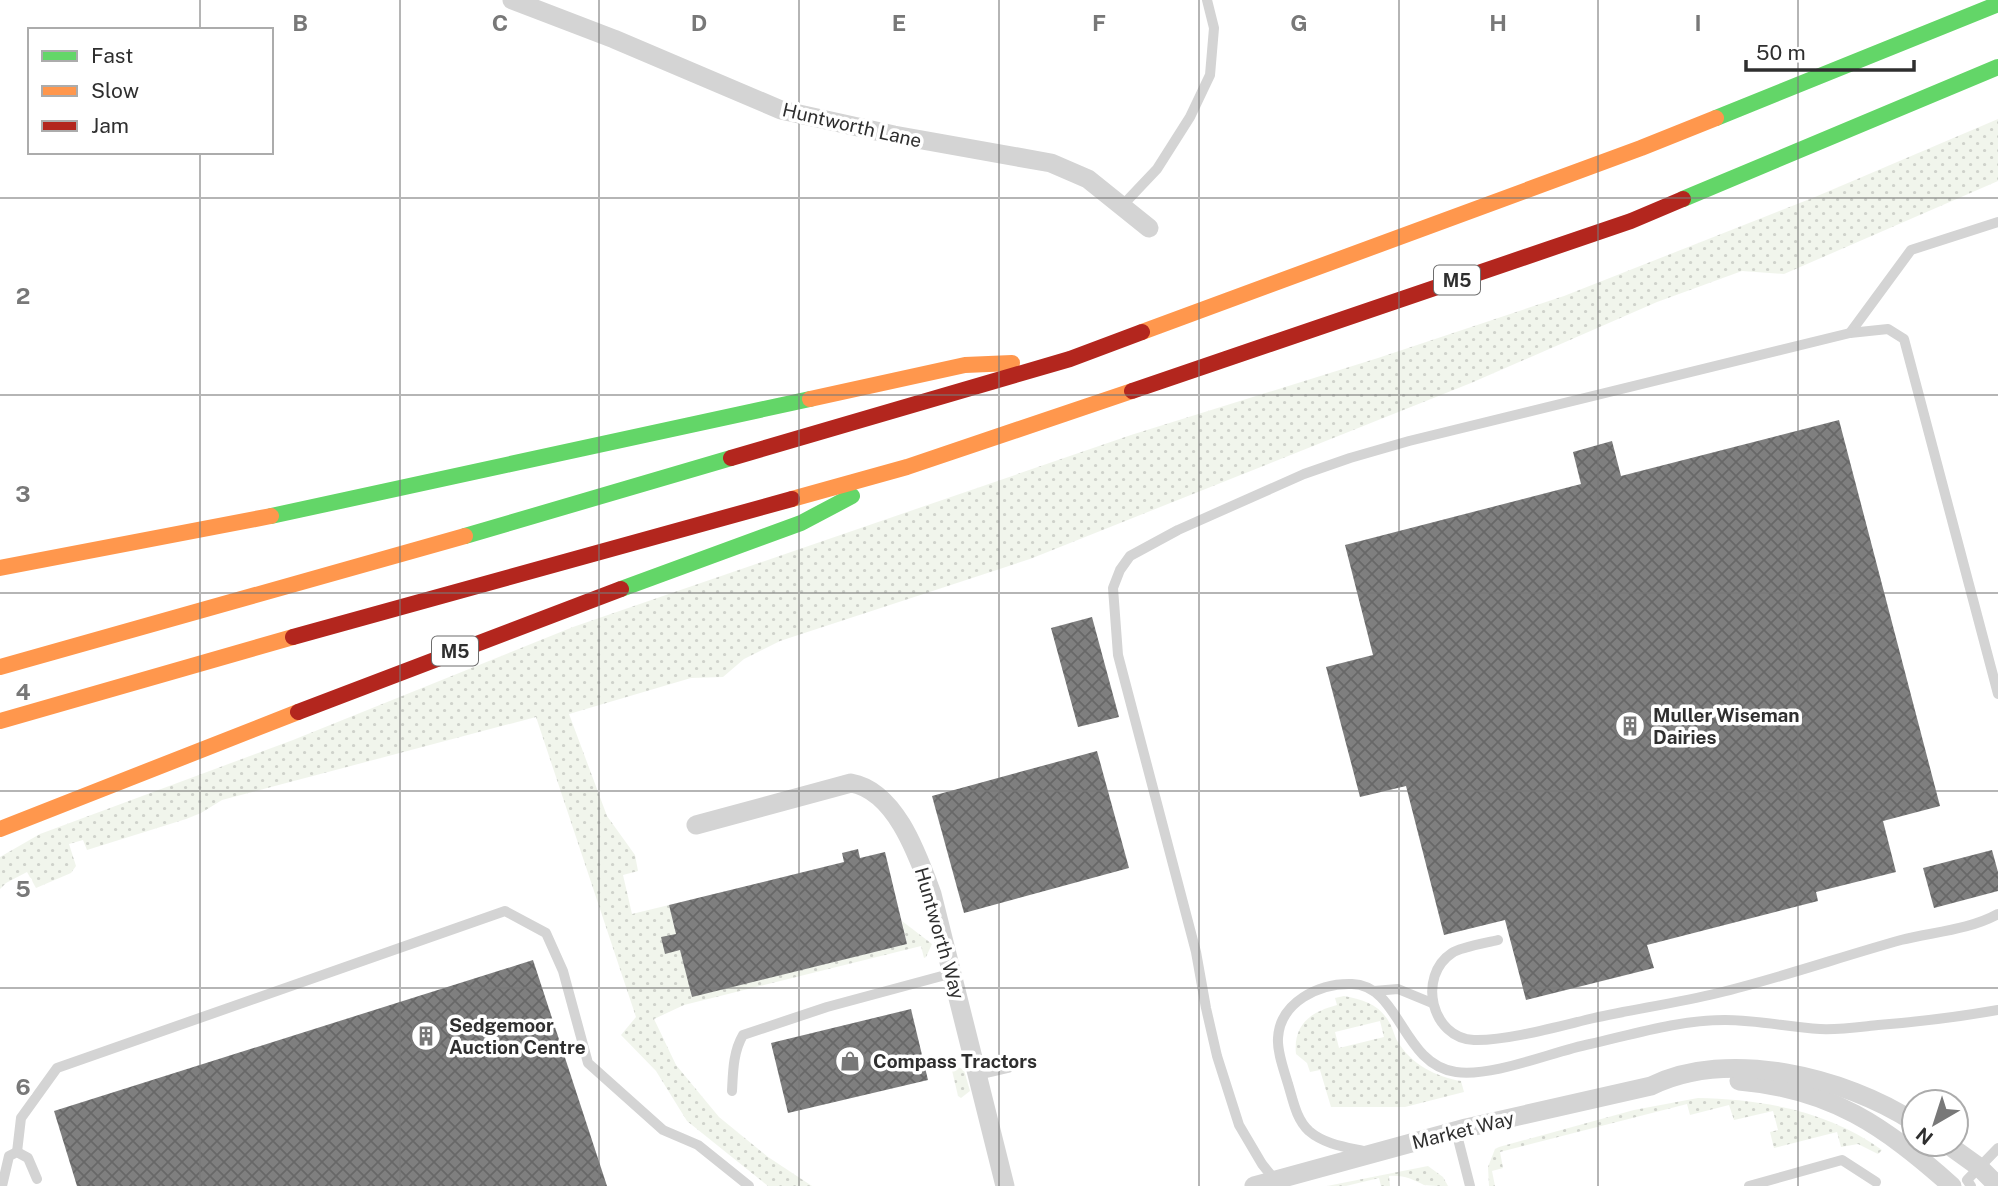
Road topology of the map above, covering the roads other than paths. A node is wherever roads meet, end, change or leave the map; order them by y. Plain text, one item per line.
1 (512, 0) edge
2 (1207, 0) edge
3 (1998, 4) edge
4 (1998, 67) edge
5 (1121, 207) junction
6 (1998, 222) edge
7 (1149, 228) dead end
8 (1850, 333) junction
9 (1070, 359) junction
10 (907, 467) junction
11 (0, 568) edge
12 (0, 667) edge
13 (1998, 694) edge
14 (0, 721) edge
15 (696, 825) dead end
16 (0, 829) edge
17 (1998, 914) edge
18 (1498, 940) dead end
19 (953, 973) junction
20 (1374, 991) junction
21 (1432, 1003) junction
22 (1998, 1010) edge
23 (1008, 1068) dead end
24 (978, 1075) junction
25 (1671, 1076) junction
26 (732, 1091) dead end
27 (1900, 1114) edge
28 (1456, 1131) junction
29 (1998, 1147) edge
30 (18, 1152) junction
31 (1373, 1154) junction
32 (1959, 1158) edge
33 (1975, 1177) edge
34 (37, 1179) dead end
35 (1275, 1181) junction
36 (2, 1182) edge
37 (1876, 1182) dead end
38 (749, 1186) edge
39 (1005, 1186) edge
40 (1254, 1186) edge
41 (1470, 1186) edge
42 (1749, 1186) edge
43 (1952, 1186) edge
44 (1998, 1186) edge

1 - 5 street, Huntworth Lane
2 - 5 lane
3 - 9 highway
4 - 10 highway, M5
5 - 7 street, Huntworth Lane
6 - 8 lane
8 - 13 lane
8 - 35 lane
9 - 11 highway
9 - 12 highway
10 - 14 highway, M5
10 - 16 highway, M5
15 - 19 street, Huntworth Way
17 - 21 lane
18 - 21 lane
19 - 24 street, Huntworth Way
19 - 26 lane
20 - 21 lane
20 - 22 lane
20 - 31 lane
23 - 24 lane
24 - 39 street, Huntworth Way
25 - 27 street, Market Way
25 - 28 street, Market Way
25 - 43 street, Market Way
28 - 31 street, Market Way
28 - 41 lane
29 - 33 lane
30 - 34 lane
30 - 36 lane
30 - 38 lane
31 - 35 street, Market Way
32 - 33 street
33 - 44 street
35 - 40 street, Market Way
37 - 42 lane

